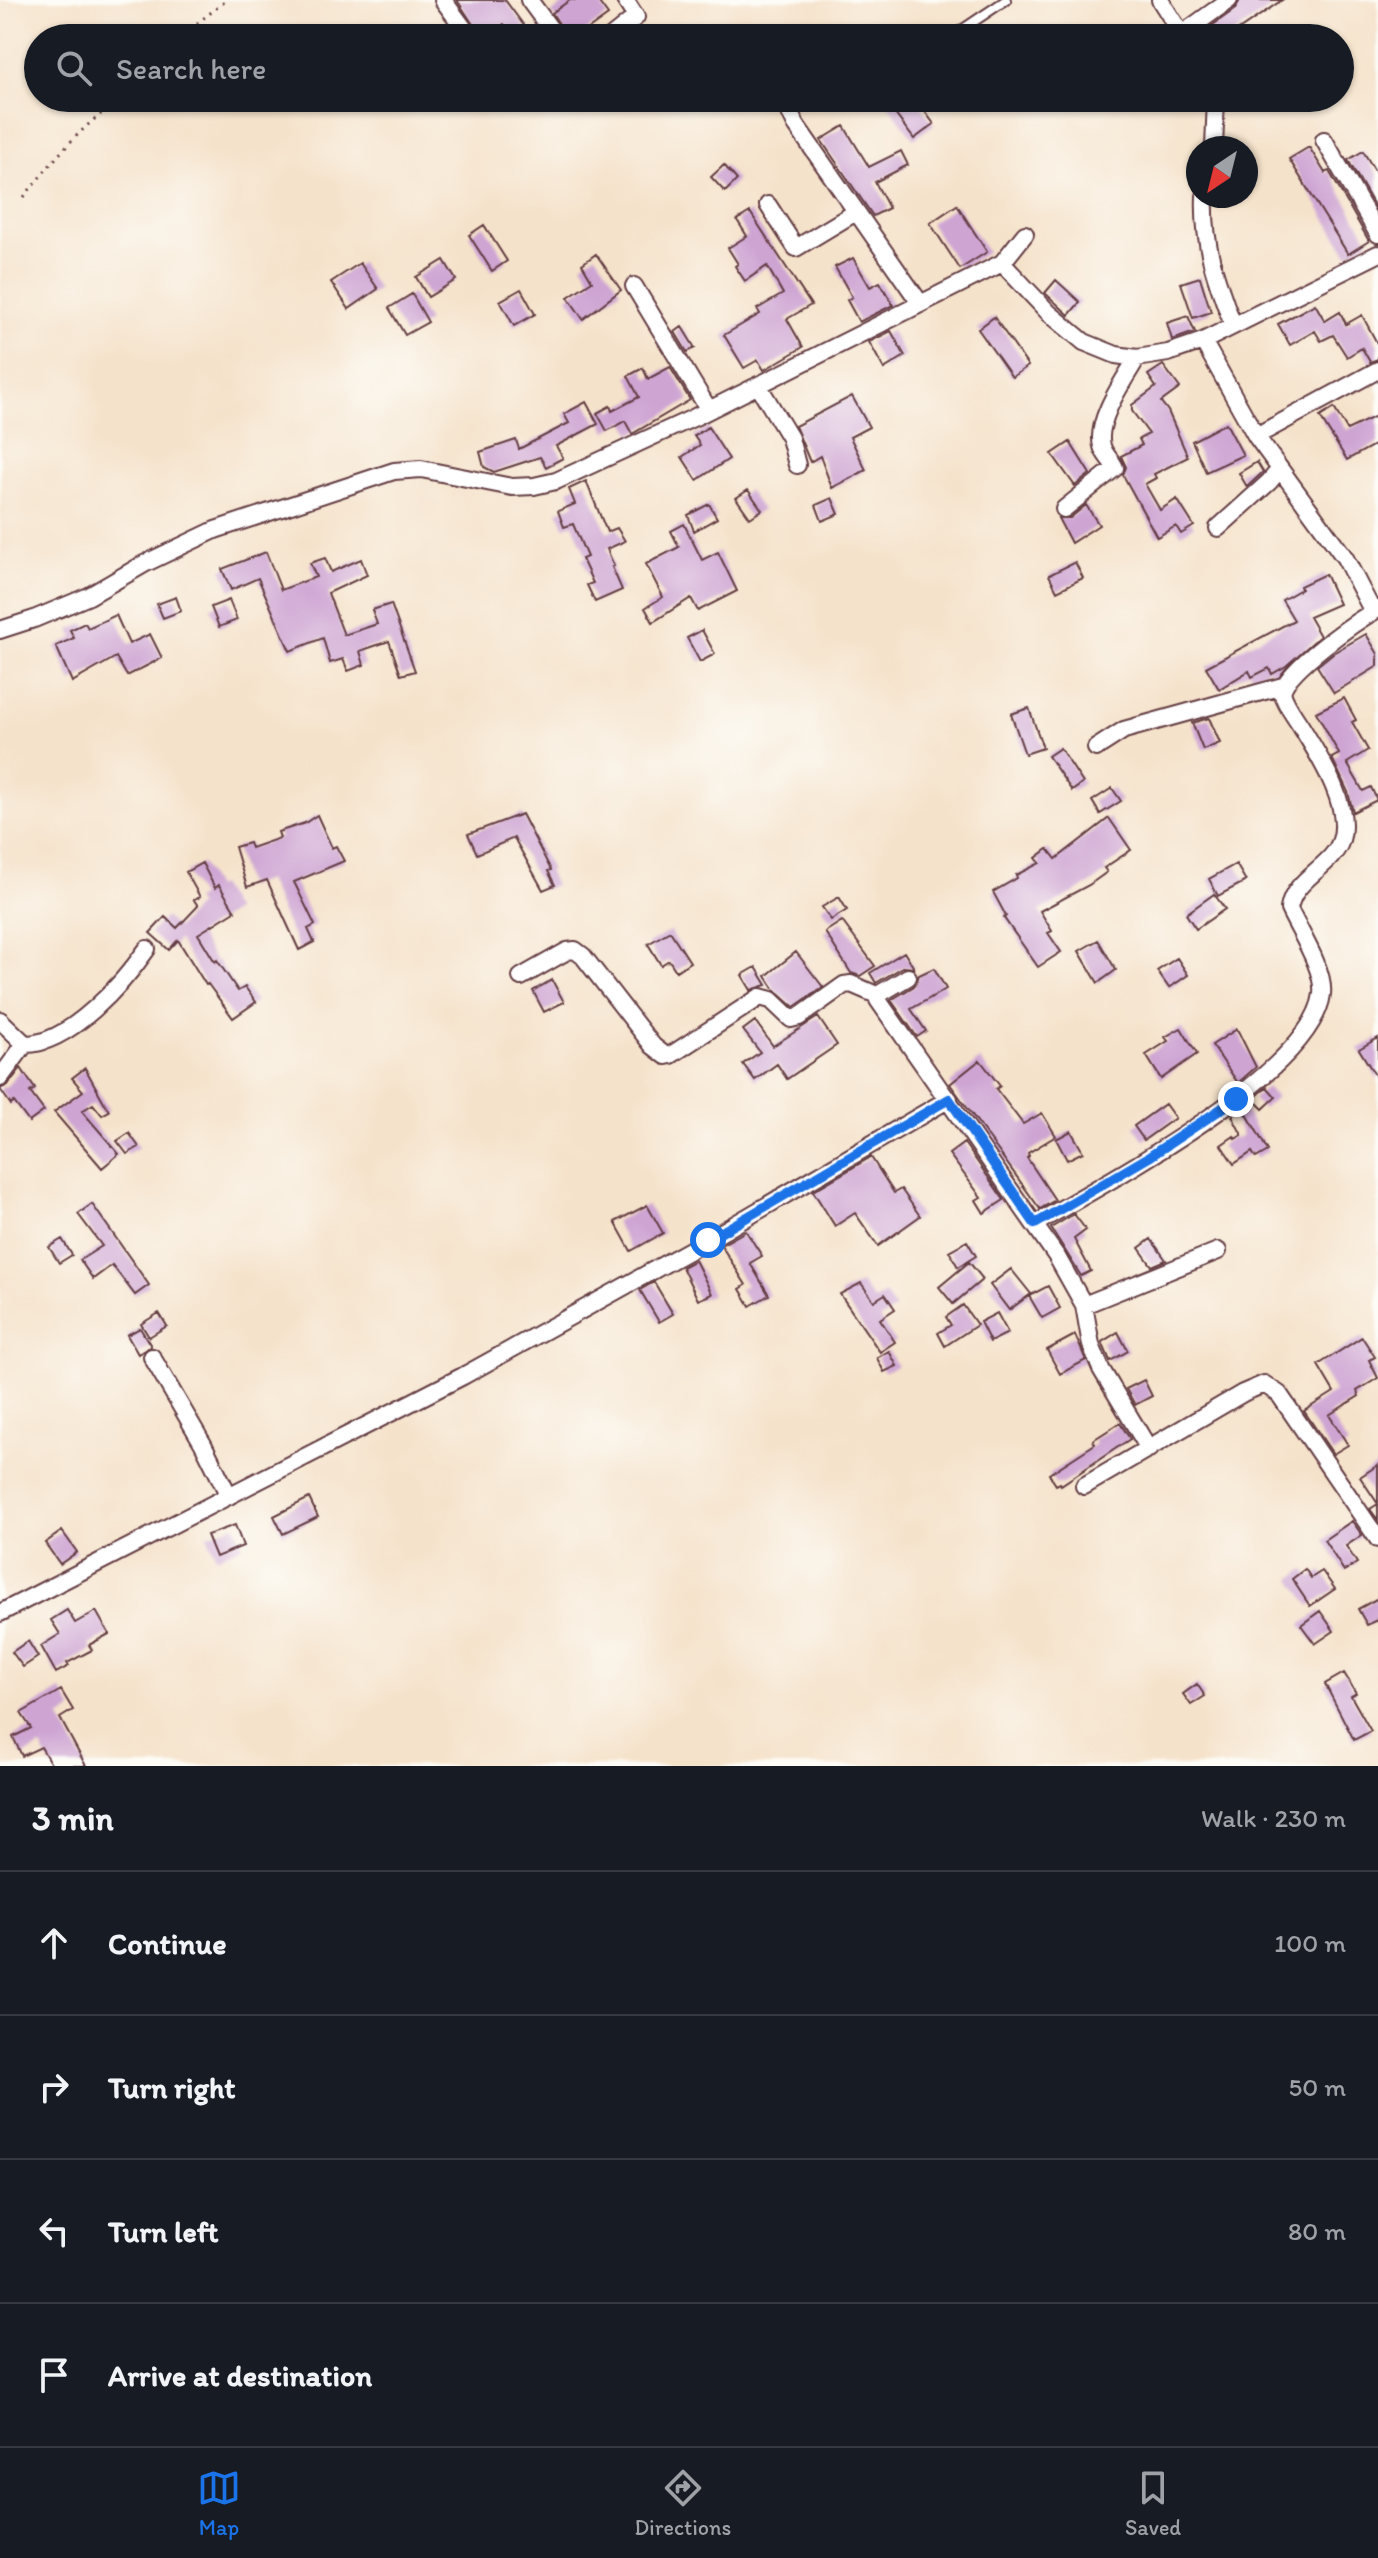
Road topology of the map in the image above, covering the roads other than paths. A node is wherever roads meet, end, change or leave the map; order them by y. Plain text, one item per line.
1 (443, 0) edge
2 (529, 0) edge
3 (625, 0) edge
4 (1006, 0) edge
5 (1160, 0) edge
6 (1229, 0) edge
7 (461, 24) edge
8 (547, 24) edge
9 (627, 24) edge
10 (970, 24) edge
11 (1175, 24) edge
12 (1198, 24) edge
13 (790, 112) edge
14 (1215, 112) edge
15 (1214, 136) edge
16 (1324, 140) dead end
17 (768, 205) dead end
18 (1205, 208) edge
19 (856, 212) junction
20 (1025, 234) dead end
21 (1378, 234) edge
22 (1378, 254) edge
23 (1002, 263) junction
24 (634, 286) dead end
25 (920, 303) junction
26 (1233, 325) junction
27 (1203, 341) junction
28 (1137, 358) junction
29 (1378, 370) edge
30 (758, 385) junction
31 (709, 410) junction
32 (1256, 436) junction
33 (797, 465) dead end
34 (1280, 469) junction
35 (1064, 509) dead end
36 (1218, 528) dead end
37 (1376, 611) edge
38 (0, 630) edge
39 (1283, 686) junction
40 (1096, 748) dead end
41 (147, 949) dead end
42 (521, 977) dead end
43 (908, 977) dead end
44 (879, 996) junction
45 (0, 1020) edge
46 (25, 1044) junction
47 (0, 1078) edge
48 (949, 1099) junction
49 (1035, 1224) junction
50 (1218, 1251) dead end
51 (1084, 1305) junction
52 (152, 1357) dead end
53 (1149, 1449) junction
54 (1084, 1486) dead end
55 (229, 1496) junction
56 (1378, 1539) edge
57 (0, 1613) edge

1 - 7 street
2 - 8 street
3 - 9 street
4 - 10 lane
5 - 11 street
6 - 12 street
13 - 19 street
14 - 15 street
16 - 21 street
17 - 19 street
18 - 26 street
19 - 25 street
20 - 23 street
22 - 26 street
23 - 25 street
23 - 28 street
24 - 31 street
25 - 30 street
26 - 27 street
27 - 28 street
27 - 32 street
28 - 35 street
29 - 32 street
30 - 31 street
30 - 33 street
31 - 38 street
32 - 34 street
34 - 36 street
34 - 37 street
37 - 39 street
39 - 40 street
39 - 49 street
41 - 46 street
42 - 44 street
43 - 44 street
44 - 48 street
45 - 46 street
46 - 47 street
48 - 49 street
48 - 55 street
49 - 51 street
50 - 51 street
51 - 53 street
52 - 55 street
53 - 54 street
53 - 56 street
55 - 57 street

